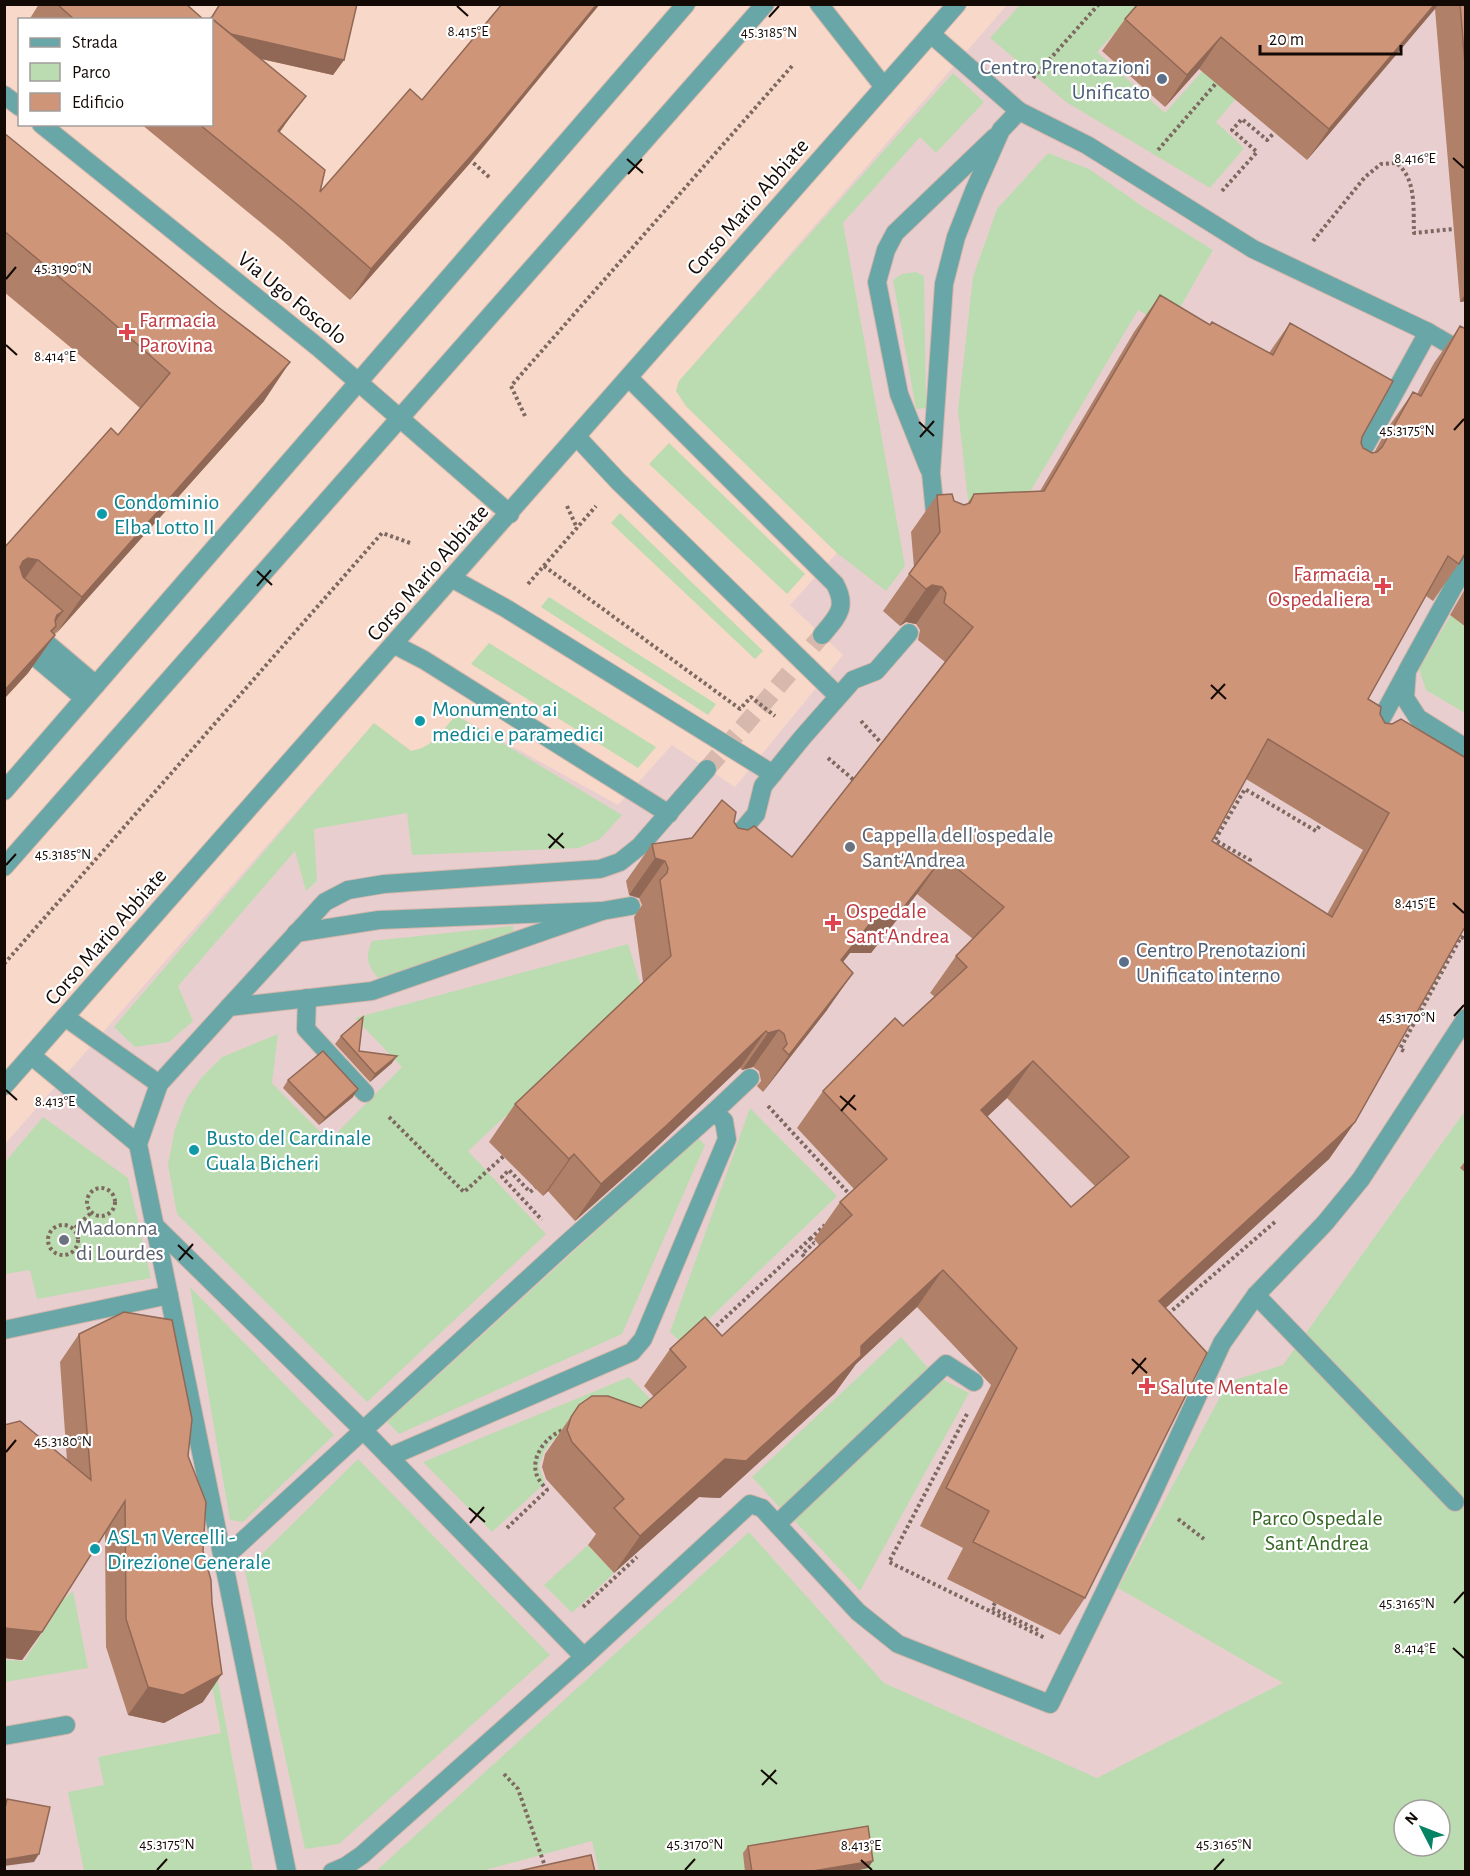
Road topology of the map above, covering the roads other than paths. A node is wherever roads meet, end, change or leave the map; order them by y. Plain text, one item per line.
1 (686, 4) edge
2 (765, 4) edge
3 (819, 4) edge
4 (957, 4) edge
5 (931, 34) junction
6 (884, 87) junction
7 (4, 95) edge
8 (18, 106) edge
9 (1015, 107) junction
10 (43, 126) edge
11 (1001, 130) junction
12 (1428, 332) junction
13 (1466, 354) edge
14 (629, 378) junction
15 (358, 382) junction
16 (400, 418) junction
17 (577, 438) junction
18 (931, 473) junction
19 (1346, 479) edge
20 (510, 514) junction
21 (937, 531) edge
22 (1466, 564) edge
23 (453, 579) junction
24 (4, 607) edge
25 (909, 633) dead end
26 (822, 635) tunnel mouth
27 (395, 645) junction
28 (39, 660) edge
29 (1407, 671) junction
30 (90, 692) junction
31 (838, 696) junction
32 (1466, 748) edge
33 (1365, 750) edge
34 (707, 769) tunnel mouth
35 (772, 774) junction
36 (4, 791) edge
37 (669, 814) junction
38 (719, 856) edge
39 (7, 859) edge
40 (631, 906) dead end
41 (602, 911) junction
42 (296, 933) junction
43 (307, 998) junction
44 (229, 1007) junction
45 (65, 1017) junction
46 (1466, 1018) edge
47 (32, 1056) junction
48 (747, 1080) edge
49 (159, 1084) junction
50 (4, 1086) edge
51 (365, 1093) road end
52 (714, 1112) junction
53 (138, 1144) junction
54 (156, 1227) junction
55 (1256, 1294) junction
56 (169, 1295) junction
57 (4, 1330) edge
58 (974, 1382) dead end
59 (363, 1430) junction
60 (389, 1457) junction
61 (1455, 1502) dead end
62 (777, 1524) junction
63 (223, 1559) junction
64 (584, 1657) junction
65 (66, 1725) dead end
66 (4, 1736) edge
67 (287, 1872) edge
68 (332, 1872) edge

1 - 15 street
2 - 16 street
3 - 6 street
4 - 5 street, Corso Mario Abbiate
5 - 6 street, Corso Mario Abbiate
5 - 9 street
6 - 14 street, Corso Mario Abbiate
7 - 8 street
9 - 11 street
9 - 12 street
10 - 15 street, Via Ugo Foscolo
11 - 18 street
11 - 18 street
12 - 13 street
12 - 19 street
14 - 17 street, Corso Mario Abbiate
14 - 26 street
15 - 16 street, Via Ugo Foscolo
15 - 30 street
16 - 20 street, Via Ugo Foscolo
16 - 39 street
17 - 20 street, Corso Mario Abbiate
17 - 31 street
18 - 21 street
20 - 23 street, Corso Mario Abbiate
22 - 29 street
23 - 27 street, Corso Mario Abbiate
23 - 35 street
24 - 30 street
25 - 31 street
27 - 37 street
27 - 45 street, Corso Mario Abbiate
28 - 30 street
29 - 32 street
29 - 33 street
30 - 36 street
31 - 35 street
34 - 37 street
35 - 38 street
37 - 42 street
40 - 41 street
41 - 42 street
41 - 43 street
42 - 44 street
43 - 44 street
43 - 51 street
44 - 49 street
45 - 47 street, Corso Mario Abbiate
45 - 49 street
46 - 55 street
47 - 50 street, Corso Mario Abbiate
47 - 53 street
48 - 52 street
49 - 53 street
52 - 59 street
52 - 60 street
53 - 54 street
54 - 56 street
54 - 59 street
55 - 61 street
55 - 62 street
56 - 57 street
56 - 63 street
58 - 62 street
59 - 60 street
59 - 63 street
60 - 64 street
62 - 64 street
63 - 67 street
64 - 68 street
65 - 66 street

